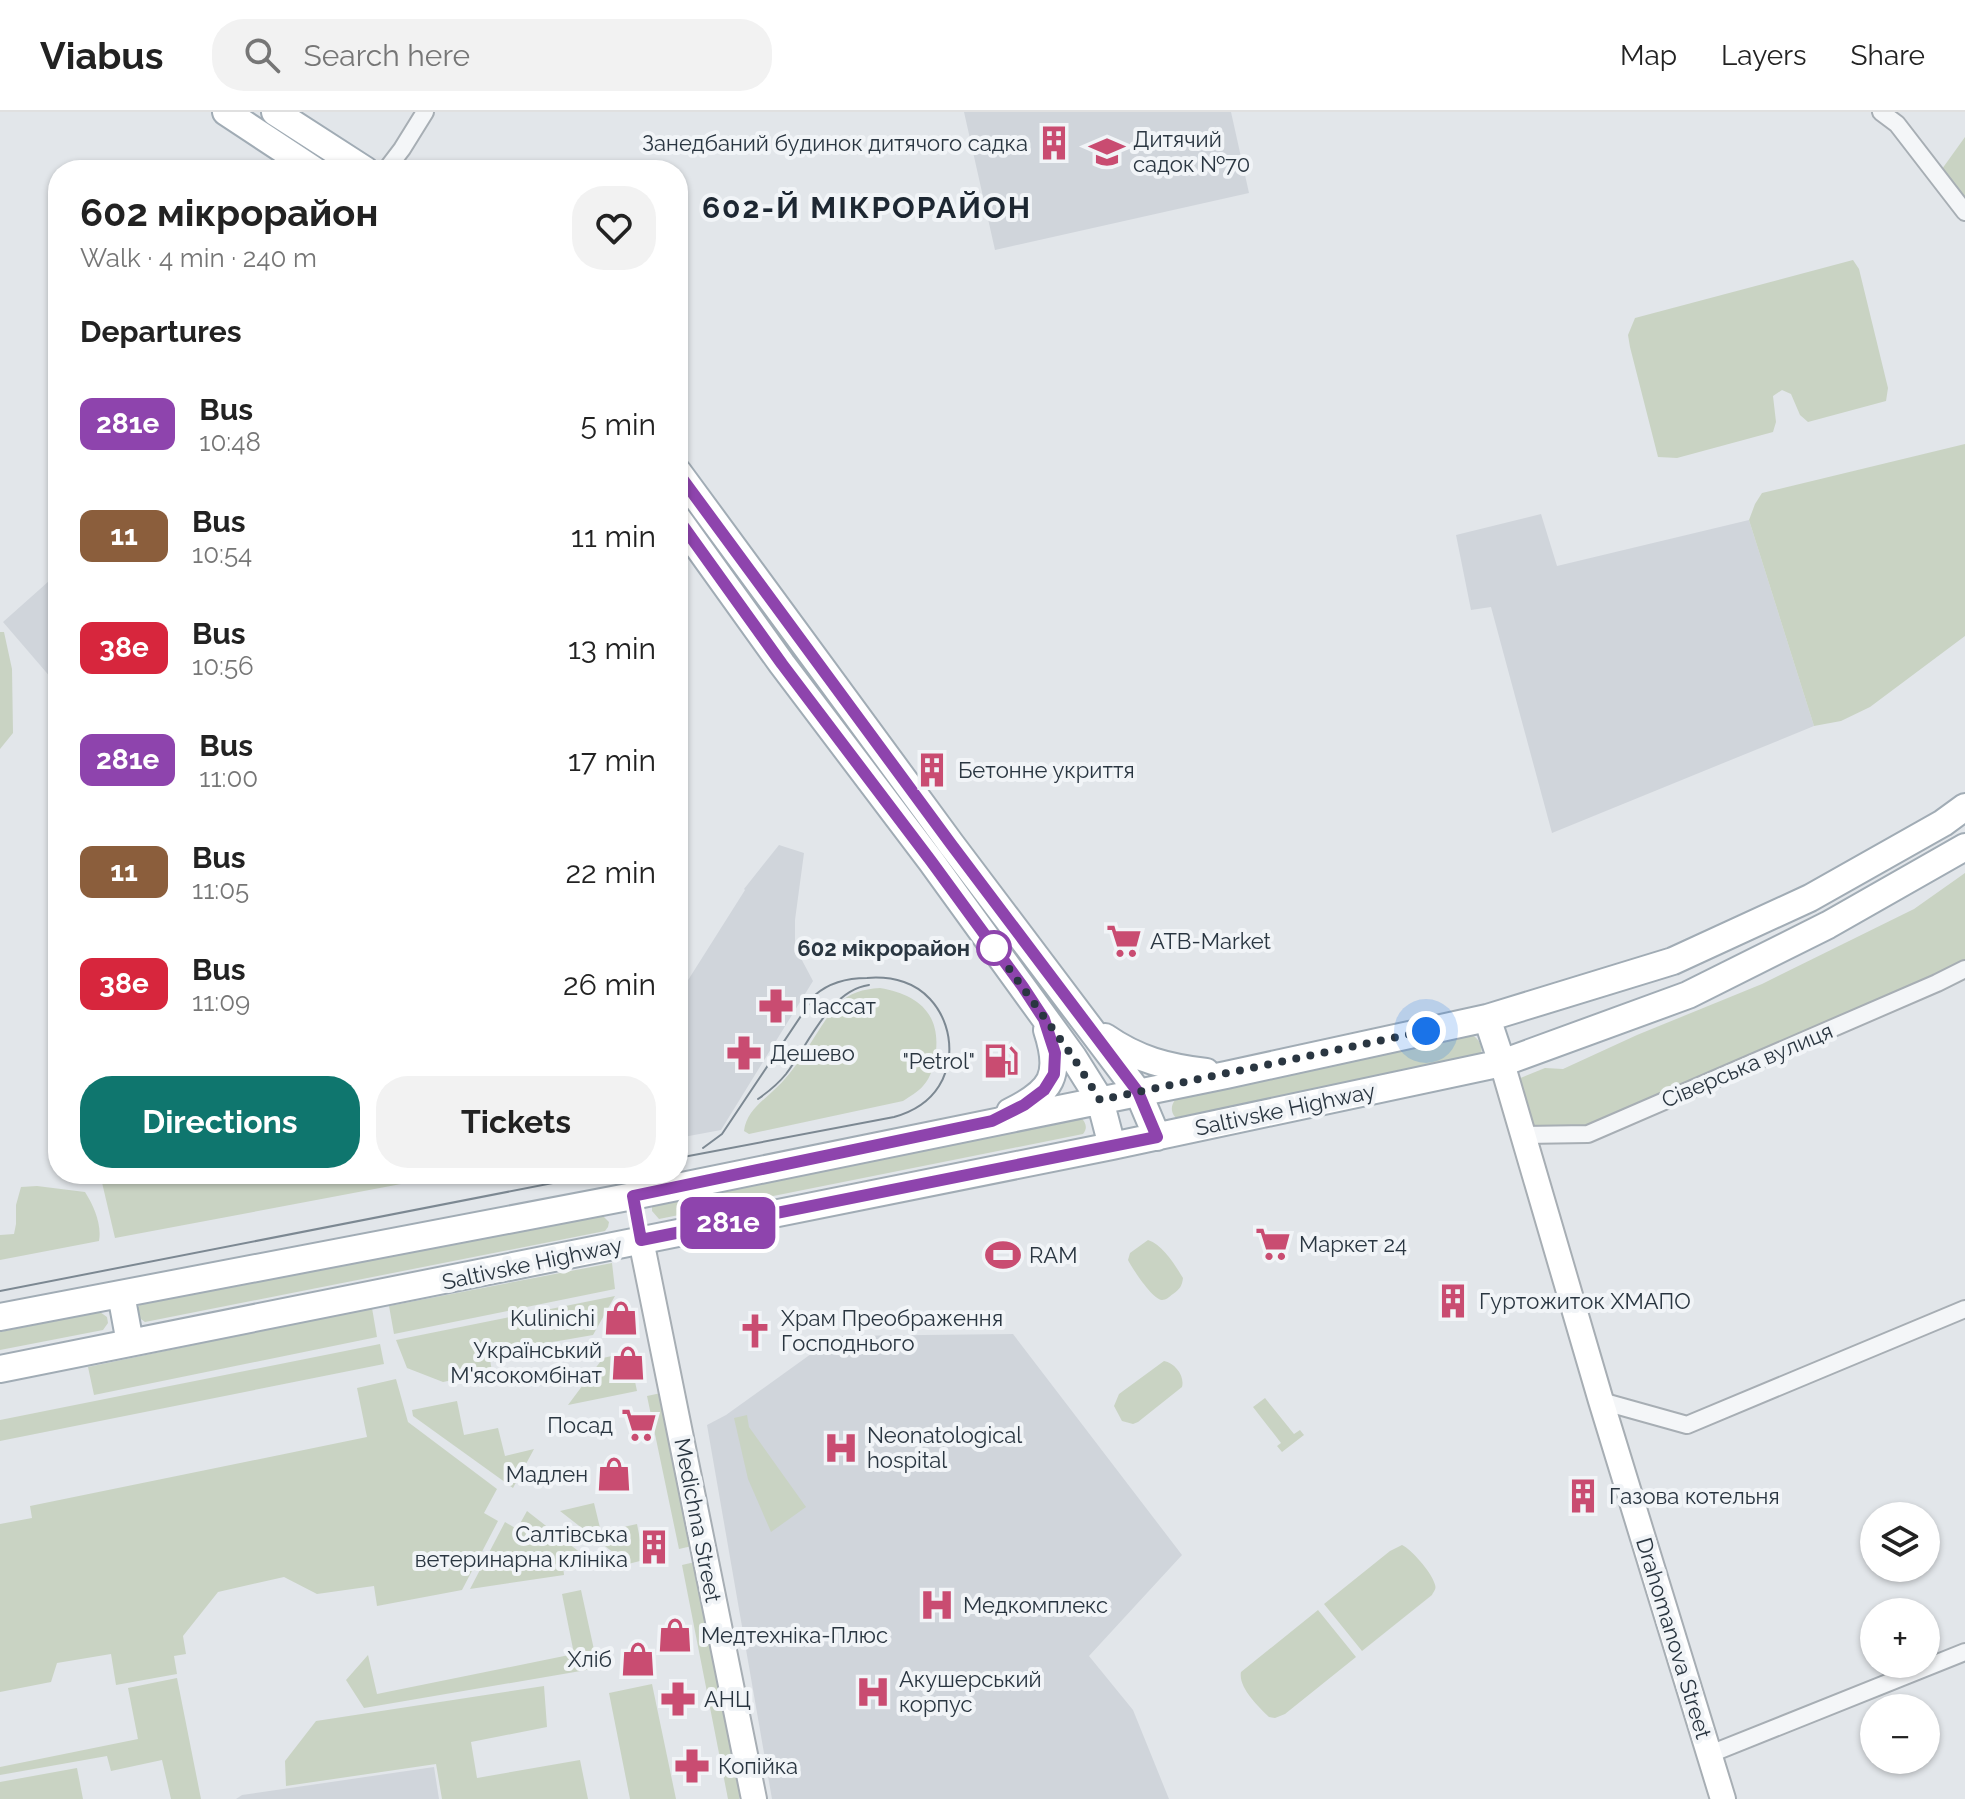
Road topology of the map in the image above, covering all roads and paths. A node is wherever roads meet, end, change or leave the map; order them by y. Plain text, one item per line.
1 (226, 112) edge
2 (275, 112) edge
3 (425, 112) edge
4 (1881, 112) edge
5 (299, 160) edge
6 (349, 160) edge
7 (394, 160) edge
8 (1965, 212) edge
9 (688, 486) edge
10 (688, 533) edge
11 (1965, 807) edge
12 (1965, 847) edge
13 (1965, 969) edge
14 (1081, 1017) junction
15 (1487, 1018) junction
16 (1044, 1019) junction
17 (1502, 1063) junction
18 (1226, 1075) junction
19 (1138, 1092) junction
20 (1100, 1100) junction
21 (992, 1121) junction
22 (1523, 1135) junction
23 (1157, 1137) junction
24 (1112, 1146) junction
25 (633, 1196) junction
26 (641, 1240) junction
27 (121, 1294) junction
28 (1965, 1309) edge
29 (0, 1317) edge
30 (130, 1343) junction
31 (0, 1369) edge
32 (1601, 1401) junction
33 (1965, 1652) edge
34 (1710, 1754) junction
35 (754, 1799) edge
36 (1723, 1799) edge

1 - 5 main road
2 - 6 main road
3 - 7 street
4 - 8 street
9 - 14 main road
10 - 16 main road
11 - 15 main road, Saltivske Highway
12 - 17 main road, Saltivske Highway
13 - 22 street, Сіверська вулиця
14 - 18 main road
14 - 19 main road
15 - 17 main road
15 - 18 main road, Saltivske Highway
16 - 20 main road
16 - 21 main road
17 - 22 street, Drahomanova Street
17 - 23 main road, Saltivske Highway
18 - 19 main road, Saltivske Highway
19 - 20 main road, Saltivske Highway
19 - 23 main road
20 - 21 main road, Saltivske Highway
20 - 24 main road
21 - 25 main road, Saltivske Highway
22 - 32 street, Drahomanova Street
23 - 24 main road, Saltivske Highway
24 - 26 main road, Saltivske Highway
25 - 26 main road
25 - 27 main road, Saltivske Highway
26 - 30 main road, Saltivske Highway
26 - 35 street, Medichna Street
27 - 29 main road, Saltivske Highway
27 - 30 main road
28 - 32 street
30 - 31 main road, Saltivske Highway
32 - 34 street, Drahomanova Street
33 - 34 street
34 - 36 street, Drahomanova Street

